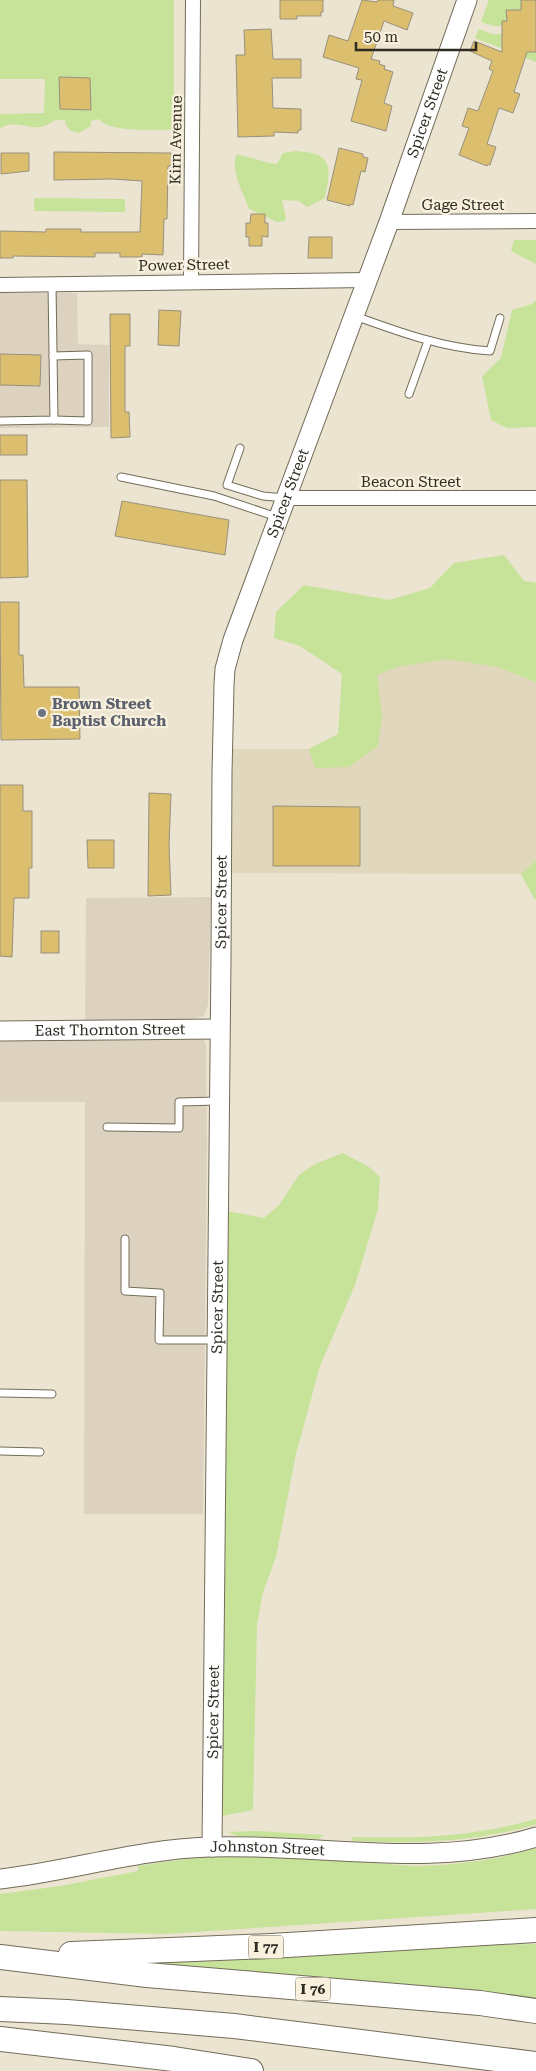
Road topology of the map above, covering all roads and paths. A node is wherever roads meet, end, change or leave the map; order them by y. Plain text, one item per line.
1 (193, 0) edge
2 (467, 0) edge
3 (536, 221) edge
4 (389, 222) junction
5 (368, 280) junction
6 (191, 281) junction
7 (52, 284) junction
8 (0, 285) edge
9 (354, 316) junction
10 (500, 318) dead end
11 (428, 341) junction
12 (53, 356) junction
13 (410, 394) dead end
14 (54, 420) junction
15 (0, 421) edge
16 (240, 448) dead end
17 (121, 477) dead end
18 (286, 498) junction
19 (536, 498) edge
20 (279, 518) junction
21 (219, 1030) junction
22 (0, 1031) edge
23 (218, 1101) junction
24 (106, 1127) dead end
25 (125, 1239) dead end
26 (217, 1340) junction
27 (0, 1393) edge
28 (52, 1394) dead end
29 (0, 1451) edge
30 (40, 1452) dead end
31 (536, 1837) edge
32 (212, 1847) junction
33 (0, 1879) edge
34 (535, 1930) edge
35 (0, 1957) edge
36 (0, 2009) edge
37 (536, 2011) edge
38 (0, 2039) edge
39 (174, 2059) junction
40 (536, 2064) edge
41 (206, 2071) edge
42 (251, 2071) edge

1 - 6 street, Kirn Avenue
2 - 4 street, Spicer Street
3 - 4 street, Gage Street
4 - 5 street, Spicer Street
5 - 6 street, Power Street
5 - 9 street, Spicer Street
6 - 7 street, Power Street
7 - 8 street, Power Street
7 - 12 lane
9 - 11 lane
9 - 18 street, Spicer Street
10 - 11 lane
11 - 13 lane
12 - 14 lane
12 - 14 lane
14 - 15 lane
16 - 18 lane
17 - 20 lane
18 - 19 street, Beacon Street
18 - 20 street, Spicer Street
20 - 21 street, Spicer Street
21 - 22 street, East Thornton Street
21 - 23 street, Spicer Street
23 - 24 lane
23 - 26 street, Spicer Street
25 - 26 lane
26 - 32 street, Spicer Street
27 - 28 lane
29 - 30 lane
31 - 32 street, Johnston Street
32 - 33 street, Johnston Street
34 - 35 highway, I 77
35 - 37 highway, I 76
36 - 40 highway
38 - 39 highway
39 - 41 highway
39 - 42 highway

